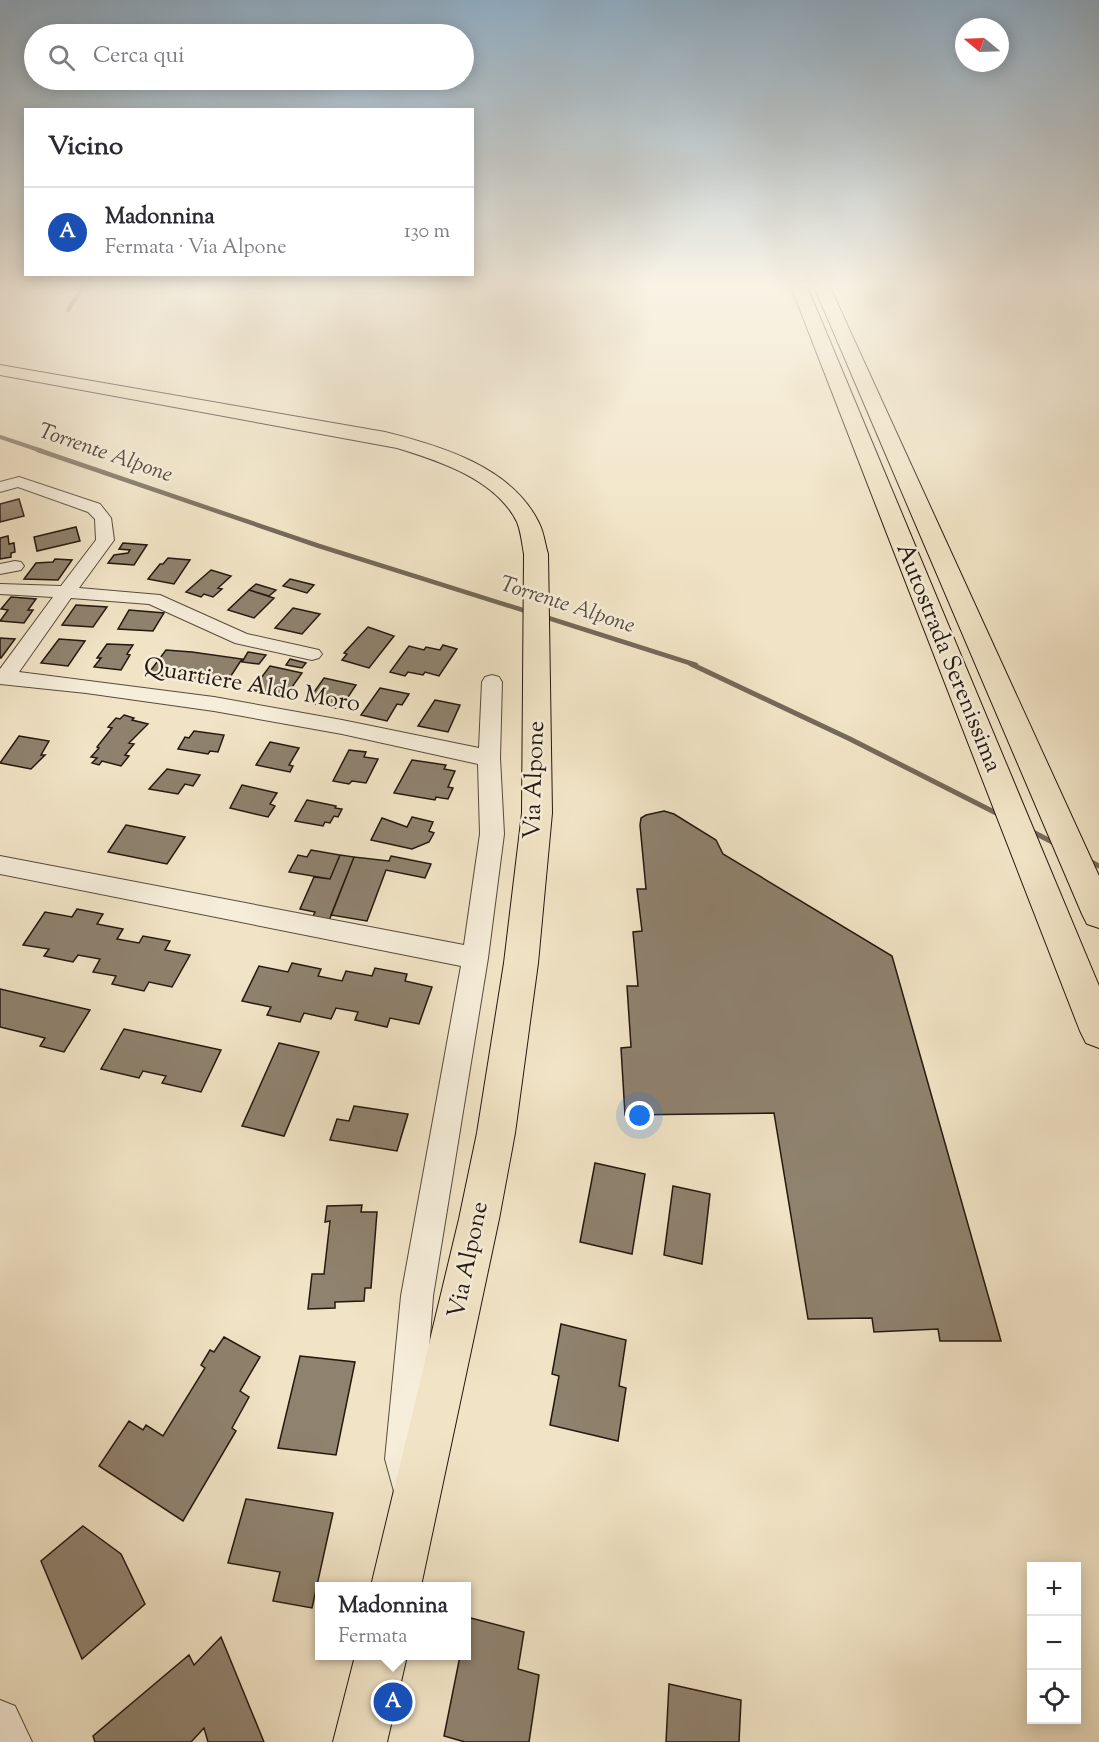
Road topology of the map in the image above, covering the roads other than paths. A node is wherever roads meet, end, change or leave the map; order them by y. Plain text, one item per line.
1 (831, 365) edge
2 (857, 365) edge
3 (0, 370) edge
4 (0, 487) edge
5 (0, 589) edge
6 (66, 592) junction
7 (312, 654) dead end
8 (2, 678) edge
9 (492, 682) dead end
10 (489, 758) junction
11 (0, 865) edge
12 (1099, 913) edge
13 (475, 958) junction
14 (1099, 1031) edge
15 (414, 1504) junction
16 (397, 1582) edge
17 (380, 1660) edge
18 (0, 1721) edge
19 (11, 1742) edge
20 (360, 1742) edge

1 - 14 highway, Autostrada Serenissima
2 - 12 highway, Autostrada Serenissima
3 - 15 main road, Via Alpone
4 - 6 street
5 - 6 street
6 - 7 street, Quartiere Aldo Moro
6 - 8 street, Quartiere Aldo Moro
8 - 10 street, Quartiere Aldo Moro
9 - 10 street
10 - 13 street
11 - 13 street
13 - 15 street
15 - 16 main road, Via Alpone
17 - 20 main road
18 - 19 street

